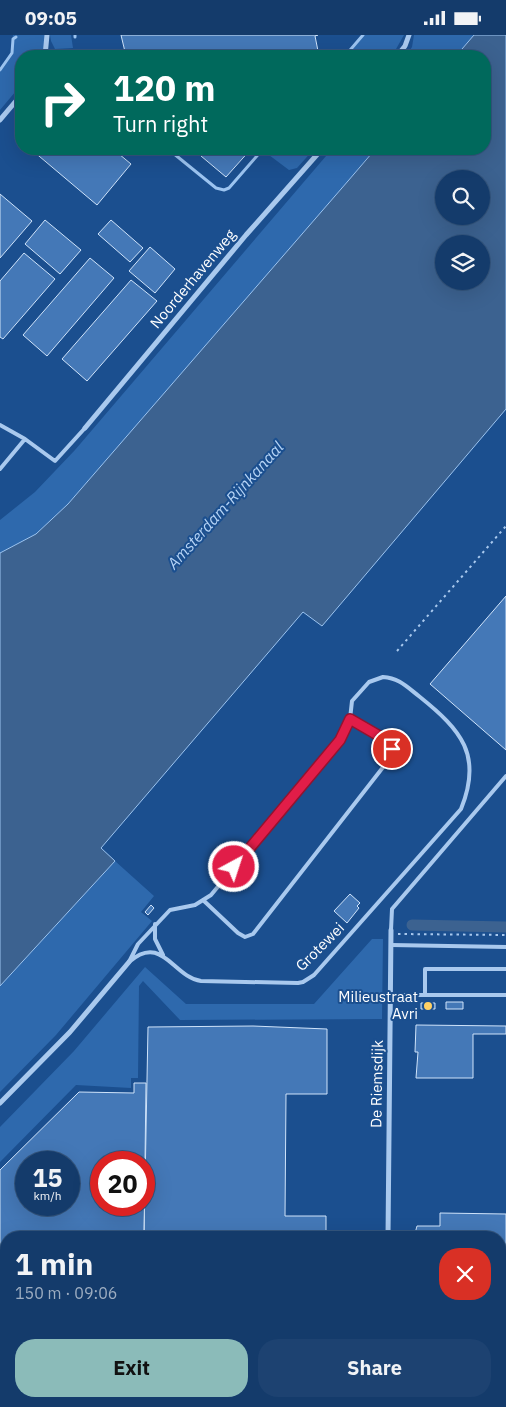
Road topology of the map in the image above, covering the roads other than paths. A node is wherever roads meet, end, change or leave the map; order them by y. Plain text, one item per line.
1 (47, 35) edge
2 (409, 35) edge
3 (46, 50) edge
4 (402, 50) edge
5 (15, 102) edge
6 (0, 120) edge
7 (317, 155) edge
8 (0, 425) edge
9 (85, 428) joint
10 (25, 439) junction
11 (0, 469) edge
12 (350, 719) junction
13 (506, 776) edge
14 (203, 900) junction
15 (155, 924) junction
16 (391, 932) joint
17 (391, 945) junction
18 (506, 947) edge
19 (163, 955) junction
20 (129, 962) junction
21 (506, 969) edge
22 (390, 995) junction
23 (425, 995) junction
24 (506, 995) edge
25 (0, 1103) edge
26 (388, 1231) edge

1 - 3 street
2 - 4 street
5 - 6 street
7 - 9 street, Noorderhavenweg
8 - 10 lane
9 - 10 lane
10 - 11 lane
12 - 14 lane
12 - 14 lane
12 - 19 lane, Grotewei
13 - 16 lane
14 - 15 lane
15 - 19 lane
15 - 20 lane
16 - 17 street, De Riemsdijk
17 - 18 lane
17 - 22 street, De Riemsdijk
19 - 20 lane
20 - 25 street
21 - 23 lane
22 - 23 lane
22 - 26 street, De Riemsdijk
23 - 24 lane

